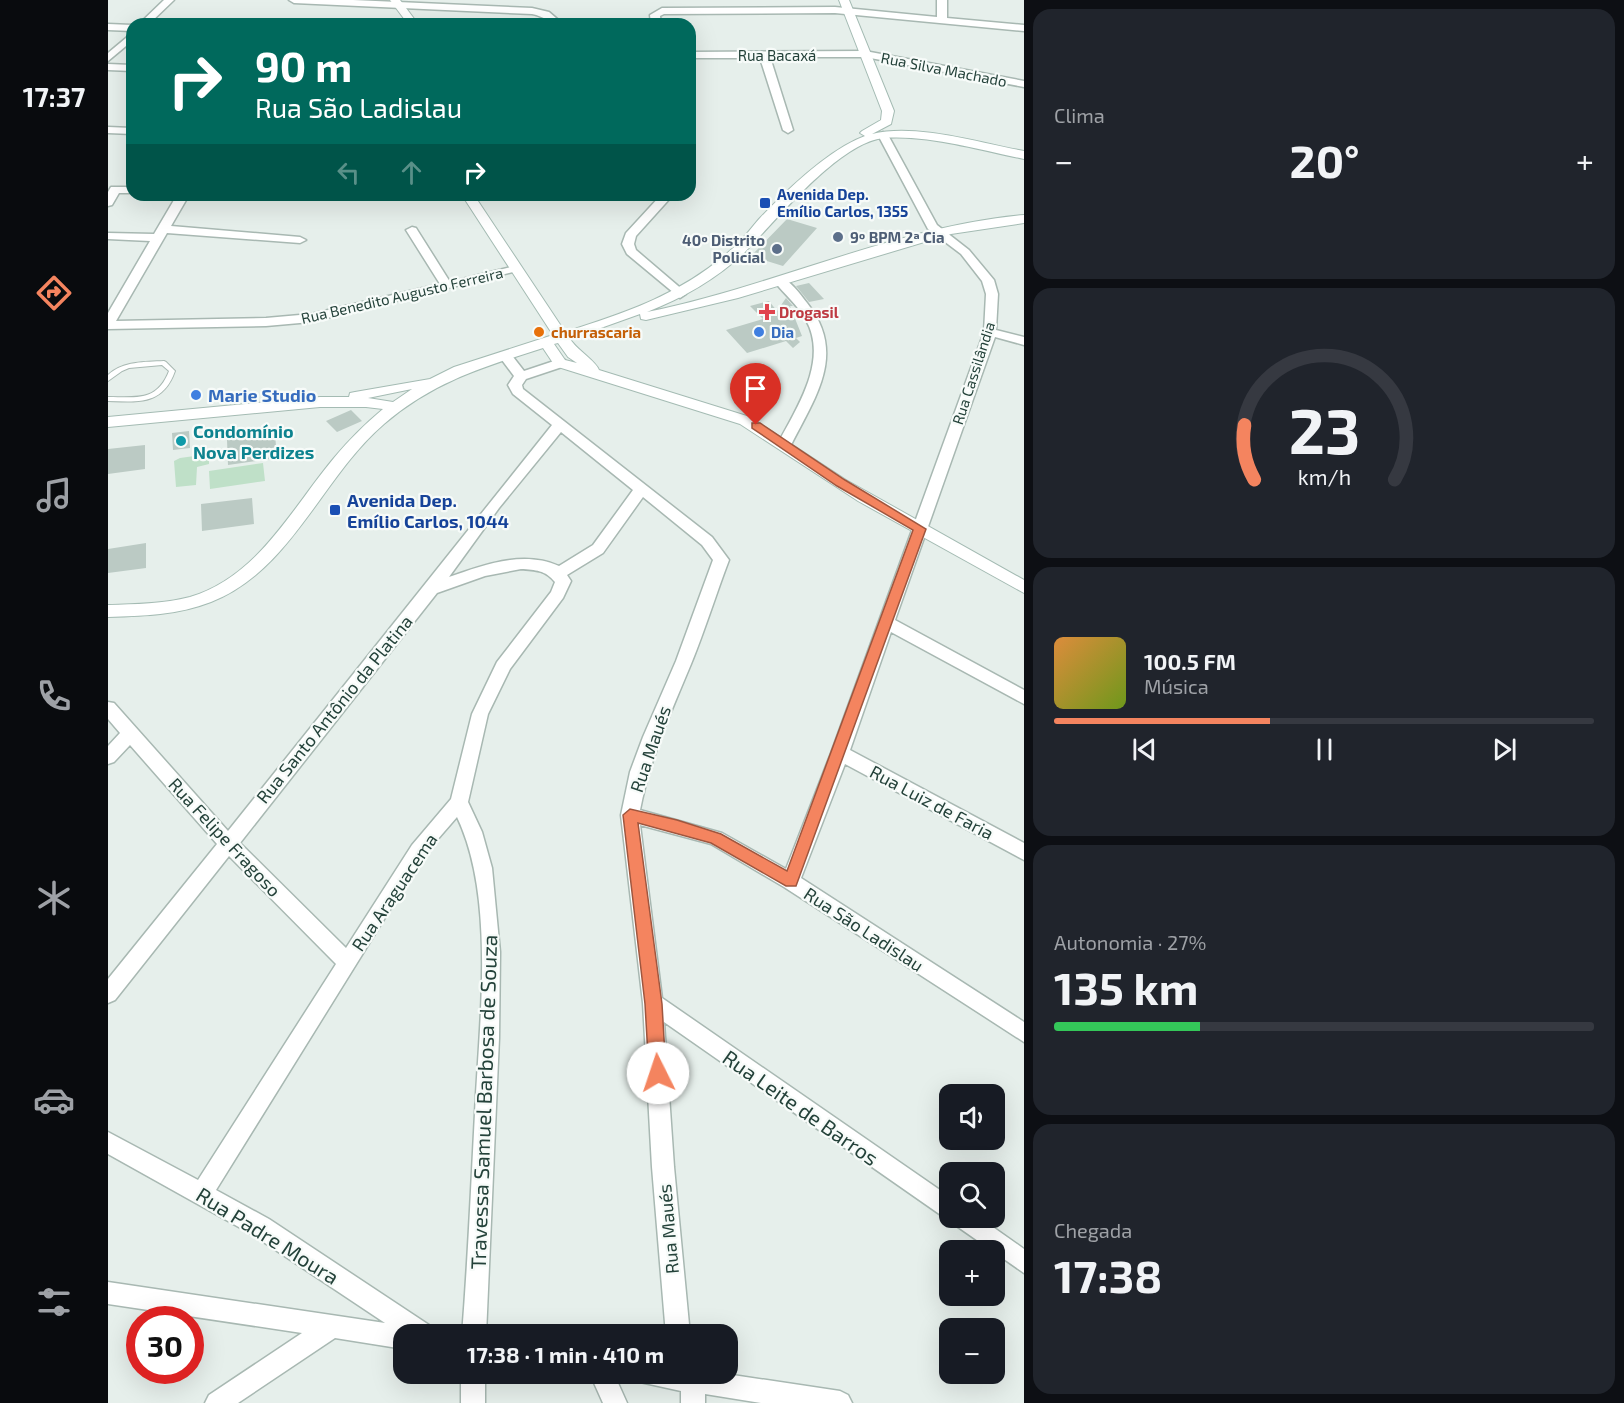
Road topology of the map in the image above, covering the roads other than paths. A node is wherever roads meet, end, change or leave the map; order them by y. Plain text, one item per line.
1 (169, 0) edge
2 (294, 0) edge
3 (540, 0) edge
4 (942, 0) edge
5 (397, 2) edge
6 (846, 5) edge
7 (542, 13) junction
8 (150, 18) edge
9 (409, 18) edge
10 (549, 18) edge
11 (654, 18) edge
12 (942, 19) junction
13 (108, 27) edge
14 (126, 28) edge
15 (1024, 28) edge
16 (126, 42) edge
17 (865, 54) junction
18 (696, 55) edge
19 (764, 55) junction
20 (108, 58) edge
21 (108, 67) edge
22 (126, 68) edge
23 (1024, 84) edge
24 (108, 130) edge
25 (788, 130) dead end
26 (126, 131) edge
27 (883, 135) junction
28 (867, 139) junction
29 (1024, 155) edge
30 (126, 190) edge
31 (179, 201) edge
32 (472, 201) edge
33 (661, 201) edge
34 (108, 203) edge
35 (1024, 219) edge
36 (412, 230) dead end
37 (938, 233) junction
38 (160, 234) junction
39 (108, 236) edge
40 (300, 240) dead end
41 (515, 270) junction
42 (703, 279) junction
43 (780, 281) junction
44 (447, 286) junction
45 (680, 294) junction
46 (729, 297) junction
47 (109, 320) edge
48 (550, 320) junction
49 (606, 323) junction
50 (990, 332) junction
51 (562, 337) junction
52 (546, 342) junction
53 (1024, 342) edge
54 (505, 356) junction
55 (561, 363) junction
56 (599, 374) junction
57 (521, 376) junction
58 (441, 377) junction
59 (108, 379) edge
60 (108, 399) edge
61 (320, 402) junction
62 (396, 407) junction
63 (108, 422) edge
64 (560, 424) junction
65 (784, 445) junction
66 (641, 489) junction
67 (920, 529) junction
68 (559, 573) junction
69 (1024, 587) edge
70 (432, 589) junction
71 (108, 611) edge
72 (887, 623) junction
73 (1024, 698) edge
74 (108, 708) edge
75 (130, 734) junction
76 (840, 753) junction
77 (108, 757) edge
78 (459, 802) junction
79 (630, 815) junction
80 (227, 842) junction
81 (1024, 852) edge
82 (791, 881) junction
83 (347, 962) junction
84 (108, 994) edge
85 (653, 1004) junction
86 (1024, 1033) edge
87 (108, 1142) edge
88 (202, 1193) junction
89 (939, 1202) edge
90 (975, 1228) edge
91 (1024, 1262) edge
92 (108, 1293) edge
93 (407, 1324) edge
94 (475, 1324) edge
95 (677, 1324) edge
96 (332, 1327) junction
97 (393, 1335) edge
98 (473, 1384) edge
99 (606, 1384) edge
100 (687, 1384) edge
101 (217, 1403) edge
102 (473, 1403) edge
103 (615, 1403) edge
104 (840, 1403) edge

1 - 8 street
2 - 5 street
3 - 7 street
4 - 12 street
5 - 7 street
5 - 9 main road
6 - 11 street
6 - 12 street
6 - 17 main road
7 - 10 street
12 - 15 street
13 - 14 street
16 - 20 street
17 - 19 street, Rua Bacaxá
17 - 23 street, Rua Silva Machado
17 - 28 main road
18 - 19 street, Rua Bacaxá
19 - 25 street
21 - 22 street
24 - 26 street
27 - 28 main road
27 - 29 main road
27 - 37 street
28 - 42 main road
30 - 34 street
31 - 38 street
32 - 41 main road
33 - 45 street
35 - 37 main road
36 - 44 street
37 - 43 main road
37 - 50 street, Rua Cassilândia
38 - 39 street
38 - 40 street
38 - 47 street
41 - 44 street, Rua Benedito Augusto Ferreira
41 - 48 main road
42 - 45 main road
42 - 46 main road
43 - 46 main road
43 - 65 street
44 - 47 street, Rua Benedito Augusto Ferreira
45 - 49 main road
46 - 49 main road
48 - 51 main road
48 - 52 main road
49 - 51 main road
50 - 53 street
50 - 67 street, Rua Cassilândia
51 - 52 main road
51 - 56 main road
52 - 54 main road
52 - 55 main road
54 - 57 street, Rua Maués
54 - 58 main road
55 - 56 main road
55 - 57 street
56 - 65 main road
57 - 64 street, Rua Maués
58 - 61 main road
58 - 62 main road
59 - 60 lane
61 - 62 main road
61 - 63 main road
62 - 71 main road
64 - 66 street, Rua Maués
64 - 70 street, Rua Santo Antônio da Platina
65 - 67 main road
66 - 68 street
66 - 79 street, Rua Maués
67 - 69 main road
67 - 72 street, Rua Cassilândia
68 - 70 street
68 - 78 street, Rua Araguacema
70 - 80 street, Rua Santo Antônio da Platina
72 - 73 street
72 - 76 street, Rua Cassilândia
74 - 75 street, Rua Felipe Fragoso
75 - 77 street
75 - 80 street, Rua Felipe Fragoso
76 - 81 street, Rua Luiz de Faria
76 - 82 street, Rua Cassilândia
78 - 83 street, Rua Araguacema
78 - 94 street, Travessa Samuel Barbosa de Souza
79 - 82 street, Rua São Ladislau
79 - 85 street, Rua Maués
80 - 83 street, Rua Felipe Fragoso
80 - 84 street, Rua Santo Antônio da Platina
82 - 86 street, Rua São Ladislau
83 - 88 street, Rua Araguacema
85 - 89 street, Rua Leite de Barros
85 - 95 street, Rua Maués
87 - 88 street, Rua Padre Moura
88 - 93 street, Rua Padre Moura
90 - 91 street
92 - 96 street
96 - 97 street
96 - 101 street
98 - 102 street
99 - 103 street
100 - 104 street

